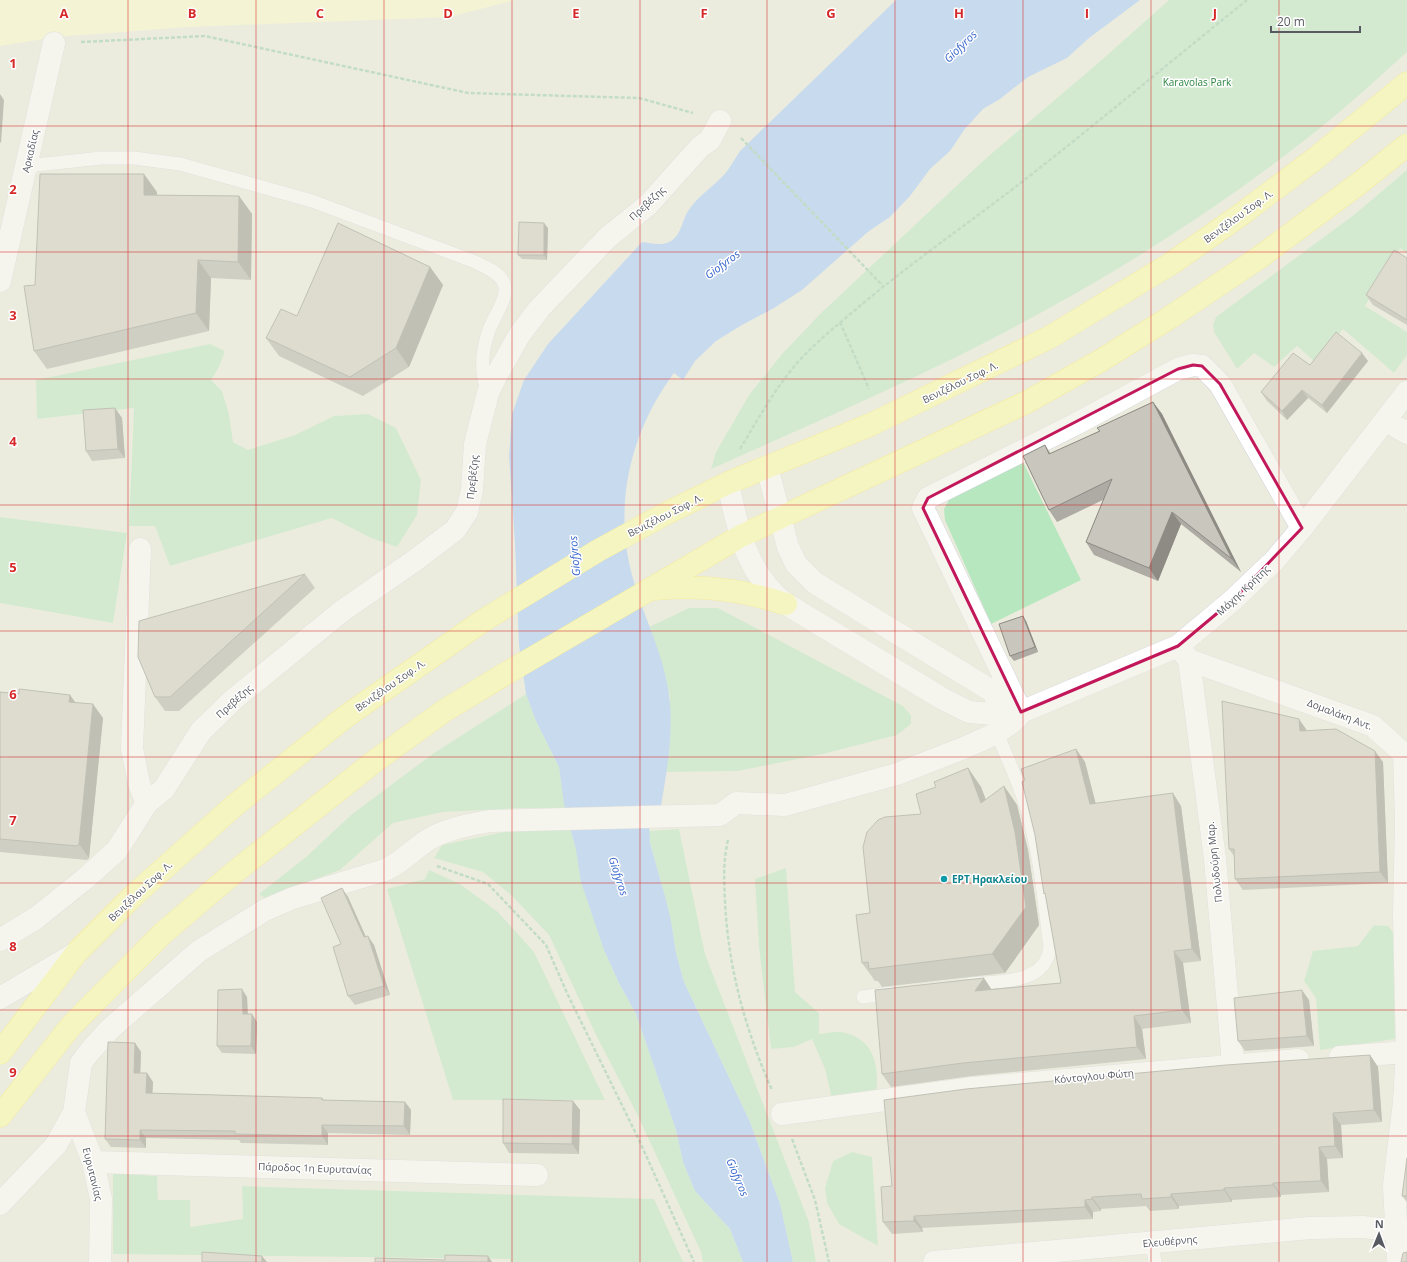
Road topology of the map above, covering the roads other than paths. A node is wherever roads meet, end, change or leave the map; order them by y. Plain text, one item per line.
1 (54, 43) road end
2 (1407, 84) edge
3 (725, 124) road end
4 (1407, 145) edge
5 (27, 166) junction
6 (0, 281) edge
7 (1407, 392) edge
8 (488, 393) junction
9 (1386, 421) junction
10 (1407, 433) edge
11 (767, 467) junction
12 (728, 483) junction
13 (781, 517) junction
14 (1302, 528) junction
15 (741, 536) junction
16 (140, 549) dead end
17 (645, 591) junction
18 (786, 604) junction
19 (1183, 653) junction
20 (1008, 720) junction
21 (1406, 754) edge
22 (147, 803) junction
23 (0, 940) edge
24 (76, 953) junction
25 (957, 986) edge
26 (902, 992) edge
27 (863, 997) dead end
28 (0, 998) edge
29 (1407, 1052) edge
30 (0, 1053) edge
31 (1233, 1064) junction
32 (74, 1112) junction
33 (782, 1114) road end
34 (0, 1116) edge
35 (93, 1162) junction
36 (537, 1175) dead end
37 (0, 1204) edge
38 (1402, 1232) edge
39 (1154, 1252) edge
40 (100, 1262) edge
41 (934, 1262) edge
42 (1398, 1262) edge

1 - 5 street, Αρκαδίας
2 - 11 main road, Βενιζέλου Σοφ. Λ.
3 - 8 street, Πρεβέζης
4 - 13 main road
5 - 6 street, Αρκαδίας
5 - 8 lane
7 - 9 street, Μάχης Κρήτης
8 - 22 street, Πρεβέζης
9 - 10 street
9 - 14 street, Μάχης Κρήτης
11 - 12 main road, Βενιζέλου Σοφ. Λ.
11 - 13 street
12 - 15 street
12 - 24 main road, Βενιζέλου Σοφ. Λ.
13 - 15 main road
13 - 20 street
14 - 19 street, Μάχης Κρήτης
14 - 20 street
15 - 17 main road
15 - 18 street
16 - 22 street
17 - 18 main road
17 - 34 main road
18 - 20 street
19 - 20 street, Μάχης Κρήτης
19 - 21 street, Δομαλάκη Αντ.
19 - 31 street, Πολυδούρη Μαρ.
20 - 25 lane
20 - 32 street, Μάχης Κρήτης
21 - 29 street, Δομαλάκη Αντ.
22 - 23 street, Πρεβέζης
24 - 28 street
24 - 30 main road, Βενιζέλου Σοφ. Λ.
26 - 27 lane
29 - 31 street, Κόντογλου Φώτη
29 - 38 street, Δομαλάκη Αντ.
31 - 33 street, Κόντογλου Φώτη
32 - 35 street, Ευρυτανίας
32 - 37 street
35 - 36 street, Πάροδος 1η Ευρυτανίας
35 - 40 street, Ευρυτανίας
38 - 39 street, Ελευθέρνης
38 - 42 street, Δομαλάκη Αντ.
39 - 41 street, Ελευθέρνης

